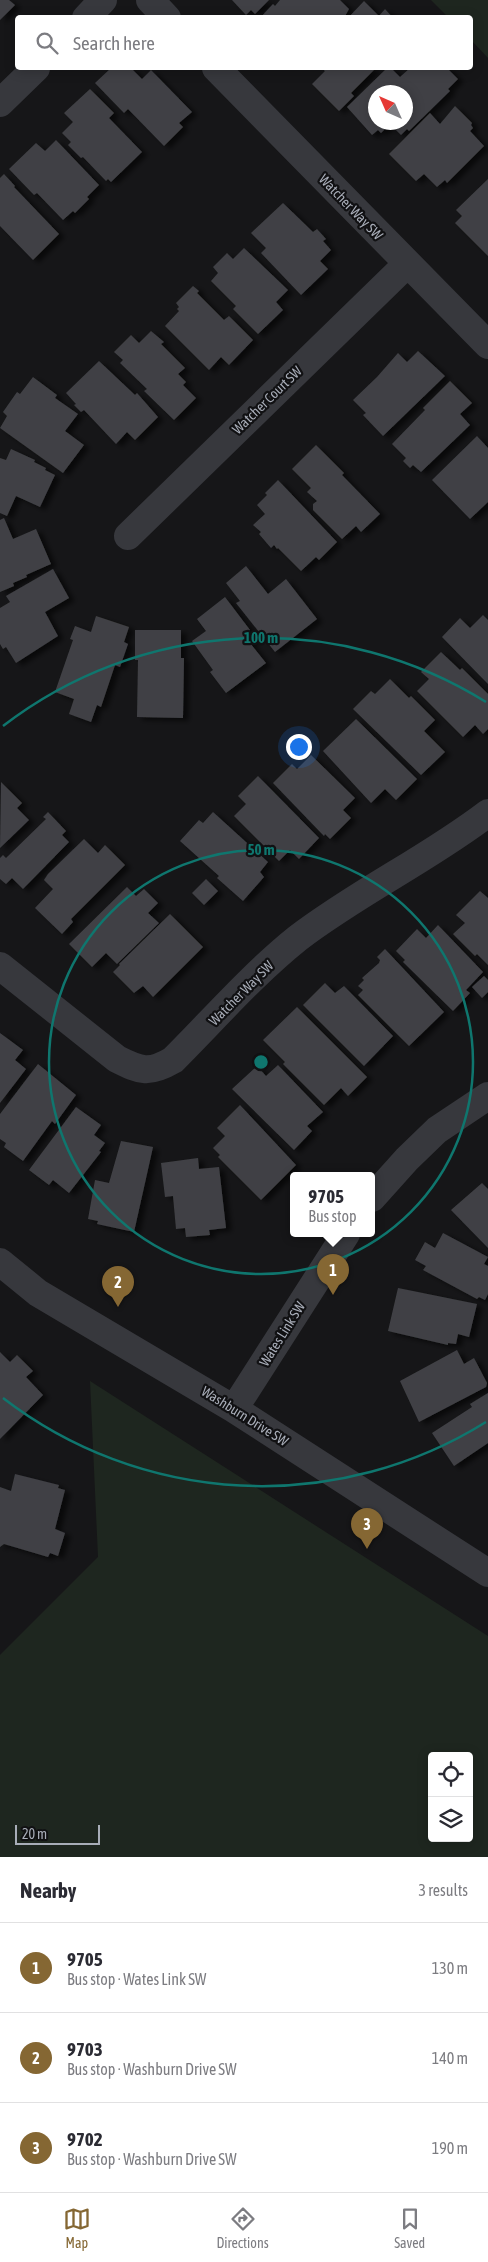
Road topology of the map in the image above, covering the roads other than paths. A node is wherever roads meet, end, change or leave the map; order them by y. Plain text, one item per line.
1 (104, 0) edge
2 (150, 0) edge
3 (89, 15) edge
4 (164, 15) edge
5 (34, 70) edge
6 (218, 70) edge
7 (0, 103) edge
8 (407, 264) junction
9 (488, 345) edge
10 (128, 536) dead end
11 (488, 813) edge
12 (0, 966) edge
13 (488, 1096) edge
14 (375, 1195) edge
15 (344, 1237) edge
16 (0, 1262) edge
17 (234, 1409) junction
18 (488, 1573) edge

1 - 3 street
2 - 4 street
5 - 7 street
6 - 8 street, Watcher Way SW
8 - 9 street, Watcher Way SW
8 - 10 street, Watcher Court SW
11 - 12 street, Watcher Way SW
13 - 14 street
15 - 17 street, Wates Link SW
16 - 17 street, Washburn Drive SW
17 - 18 street, Washburn Drive SW

